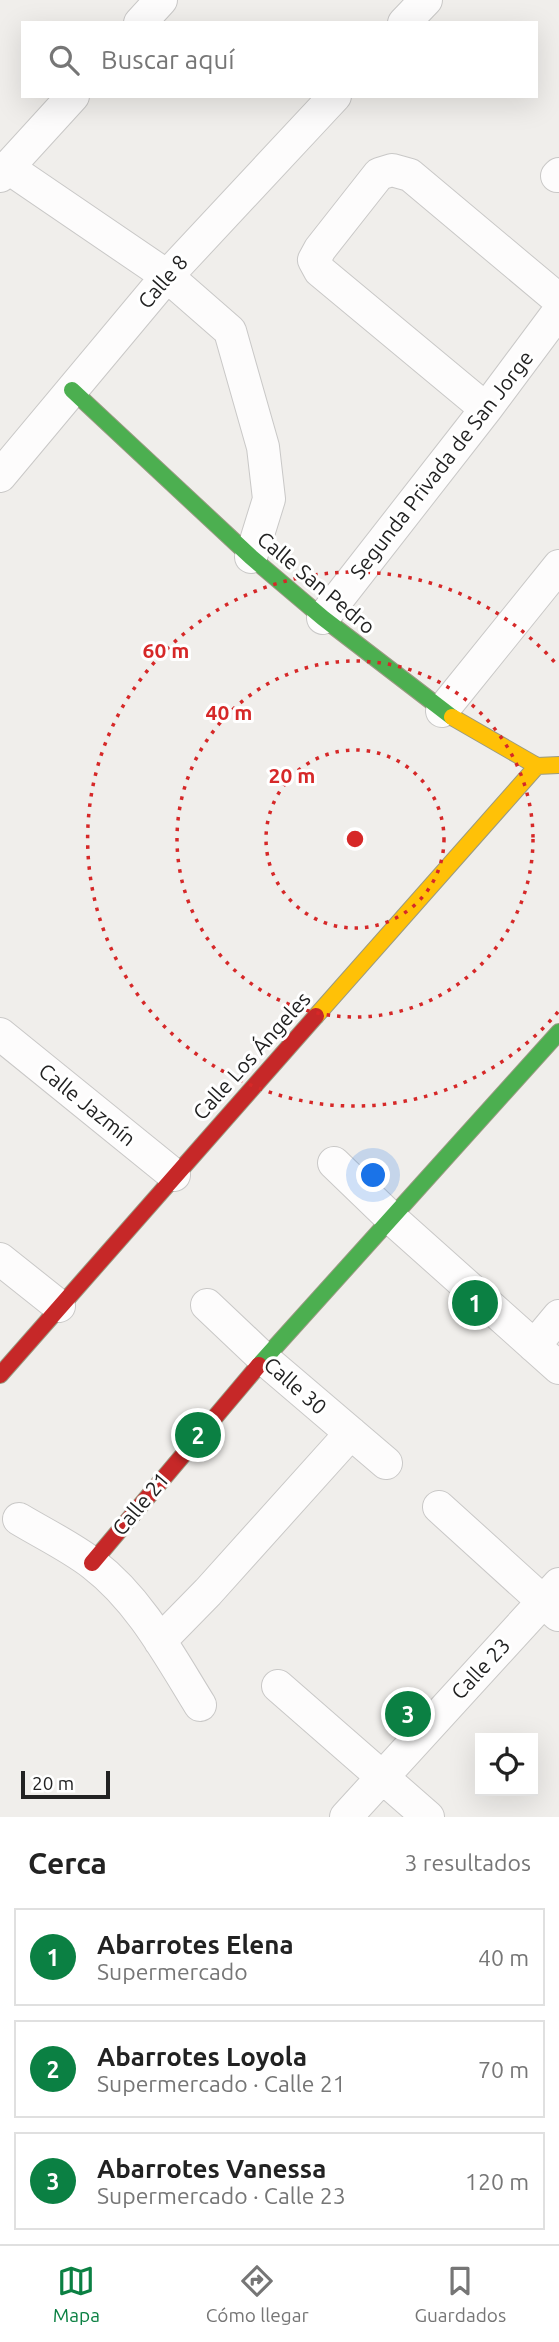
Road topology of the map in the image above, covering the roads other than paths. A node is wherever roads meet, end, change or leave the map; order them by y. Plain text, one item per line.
1 (161, 0) edge
2 (426, 0) edge
3 (142, 21) edge
4 (406, 21) edge
5 (71, 98) edge
6 (333, 98) edge
7 (4, 172) edge
8 (167, 275) junction
9 (559, 300) edge
10 (559, 311) edge
11 (72, 390) junction
12 (486, 409) junction
13 (0, 476) edge
14 (251, 557) junction
15 (559, 566) edge
16 (323, 618) junction
17 (442, 711) junction
18 (559, 765) edge
19 (537, 766) junction
20 (559, 1032) edge
21 (0, 1034) edge
22 (334, 1163) dead end
23 (174, 1175) junction
24 (391, 1218) junction
25 (0, 1259) edge
26 (207, 1305) dead end
27 (58, 1306) junction
28 (559, 1317) edge
29 (534, 1346) junction
30 (264, 1359) junction
31 (559, 1368) edge
32 (0, 1375) edge
33 (351, 1433) junction
34 (386, 1464) dead end
35 (439, 1507) dead end
36 (19, 1519) dead end
37 (92, 1563) junction
38 (554, 1600) edge
39 (160, 1641) junction
40 (278, 1686) dead end
41 (200, 1705) dead end
42 (383, 1776) junction
43 (346, 1817) edge
44 (428, 1817) edge

1 - 3 street
2 - 4 street
5 - 7 street
6 - 8 street, Calle 8
7 - 8 street
8 - 11 street, Calle 8
8 - 14 street
9 - 12 street
10 - 12 street, Segunda Privada de San Jorge
11 - 13 street, Calle 8
11 - 14 street, Calle San Pedro
12 - 16 street, Segunda Privada de San Jorge
14 - 16 street, Calle San Pedro
15 - 17 street
16 - 17 street, Calle San Pedro
17 - 19 street, Calle San Pedro
18 - 19 street
19 - 23 street, Calle Los Ángeles
20 - 24 street, Calle 21
21 - 23 street, Calle Jazmín
22 - 24 street
23 - 27 street, Calle Los Ángeles
24 - 29 street
24 - 30 street, Calle 21
25 - 27 street
26 - 30 street, Calle 30
27 - 32 street, Calle Los Ángeles
28 - 29 street
29 - 31 street
30 - 33 street, Calle 30
30 - 37 street, Calle 21
33 - 34 street, Calle 30
33 - 39 street
35 - 38 street
36 - 37 street
37 - 39 street
38 - 42 street, Calle 23
39 - 41 street
40 - 42 street
42 - 43 street, Calle 23
42 - 44 street

